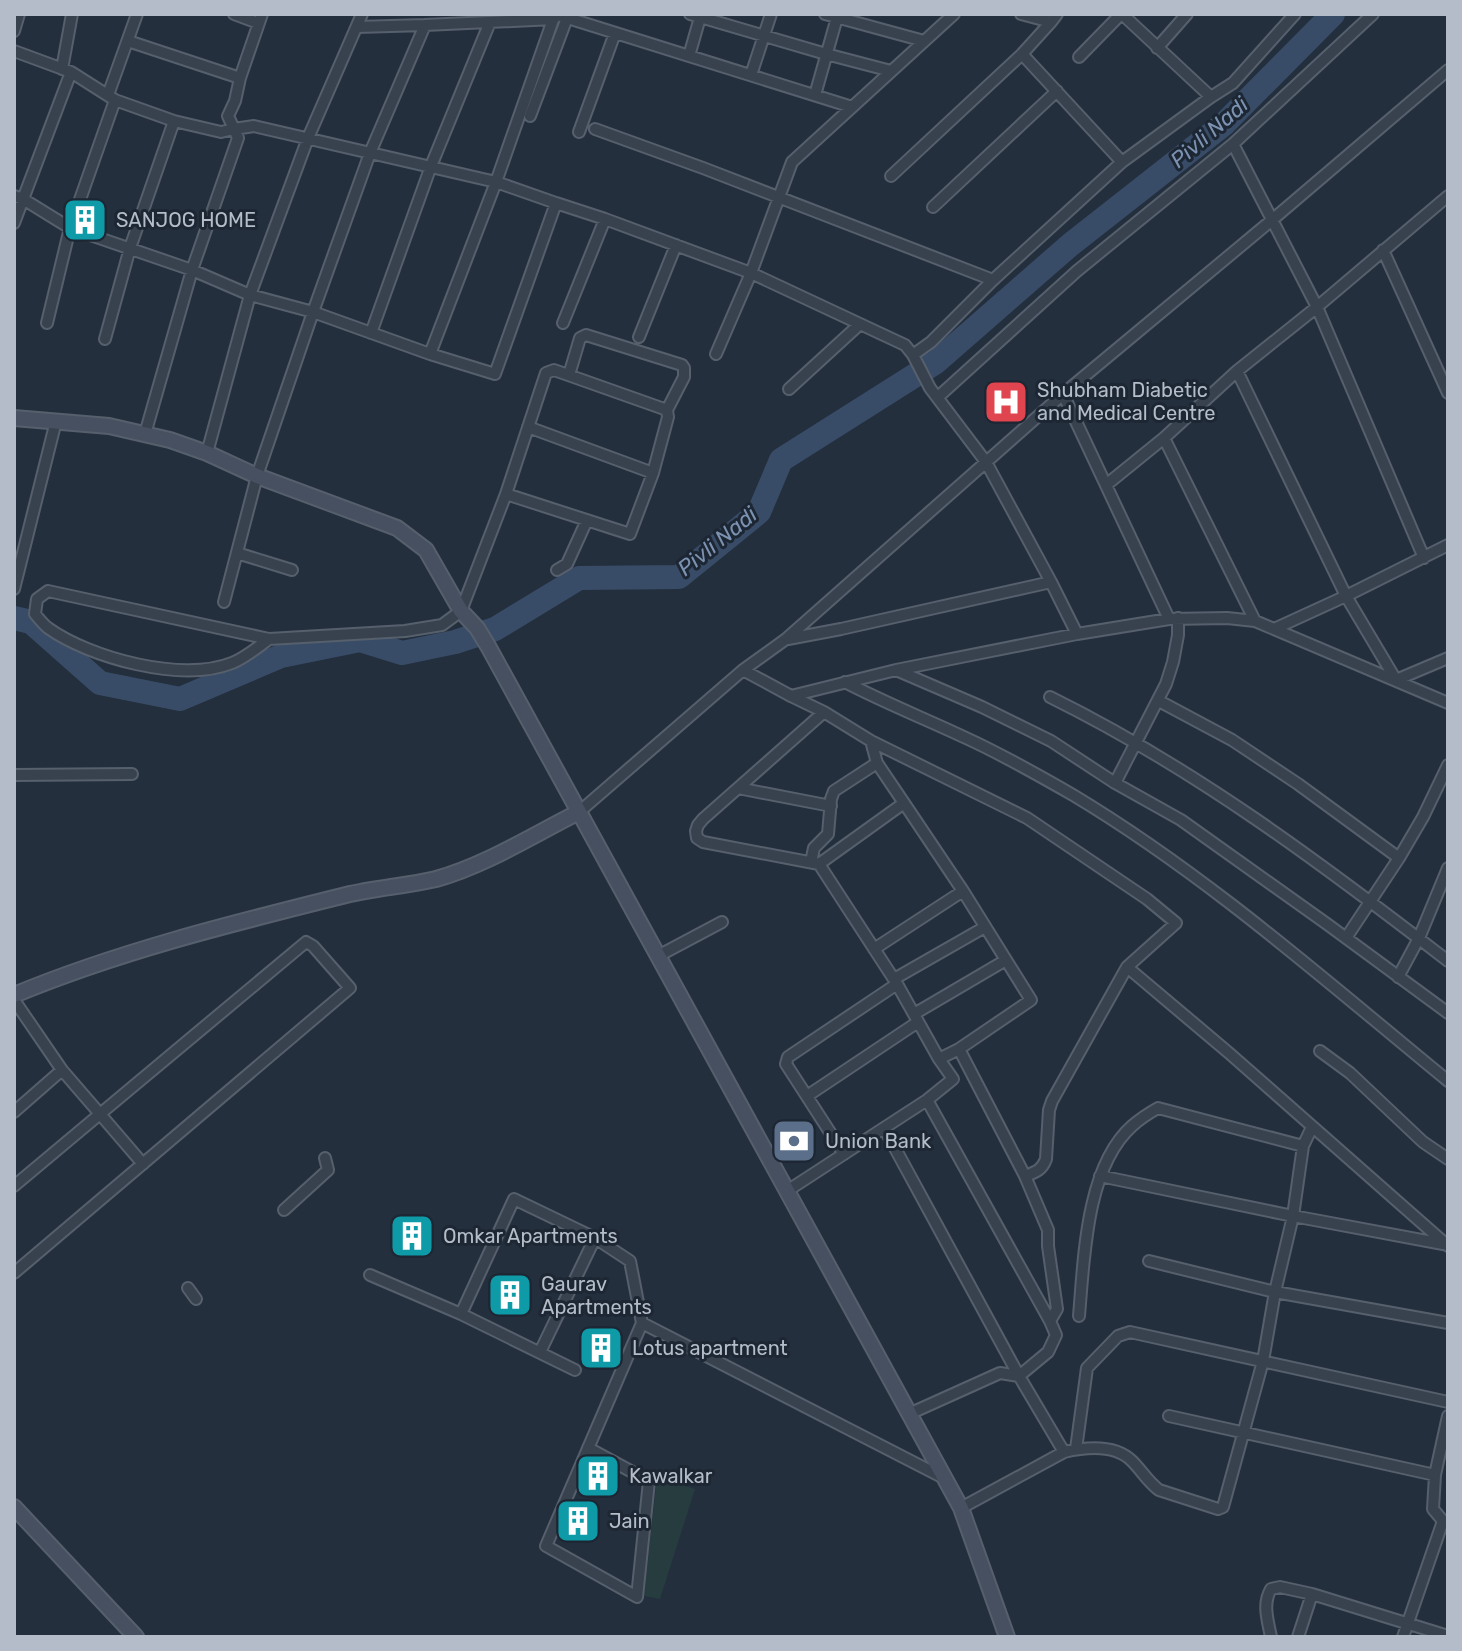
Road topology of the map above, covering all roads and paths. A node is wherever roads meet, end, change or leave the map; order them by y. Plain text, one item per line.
1 (19, 14) edge
2 (72, 14) edge
3 (137, 14) edge
4 (234, 14) edge
5 (362, 14) edge
6 (771, 14) edge
7 (825, 14) edge
8 (954, 14) edge
9 (1021, 14) edge
10 (1122, 14) edge
11 (1187, 14) edge
12 (1295, 14) edge
13 (1373, 14) edge
14 (697, 15) edge
15 (555, 16) edge
16 (837, 16) edge
17 (260, 18) edge
18 (567, 18) junction
19 (1054, 18) edge
20 (452, 19) edge
21 (490, 22) junction
22 (425, 25) junction
23 (357, 27) junction
24 (14, 31) edge
25 (615, 33) junction
26 (764, 34) junction
27 (128, 41) junction
28 (924, 41) junction
29 (1157, 48) junction
30 (14, 51) edge
31 (826, 54) junction
32 (1022, 54) junction
33 (689, 56) junction
34 (1079, 57) dead end
35 (66, 70) junction
36 (1448, 70) edge
37 (891, 71) junction
38 (751, 75) junction
39 (240, 78) junction
40 (1057, 91) junction
41 (815, 95) junction
42 (1211, 97) junction
43 (112, 98) junction
44 (852, 107) junction
45 (530, 116) dead end
46 (174, 121) junction
47 (234, 129) junction
48 (595, 129) dead end
49 (579, 132) dead end
50 (308, 138) junction
51 (1233, 144) junction
52 (370, 153) junction
53 (1122, 162) junction
54 (431, 166) junction
55 (891, 176) dead end
56 (496, 182) junction
57 (1448, 196) edge
58 (18, 198) edge
59 (780, 198) junction
60 (556, 203) junction
61 (933, 207) dead end
62 (605, 219) junction
63 (1272, 220) junction
64 (14, 223) edge
65 (70, 228) junction
66 (676, 245) junction
67 (130, 248) junction
68 (1383, 250) junction
69 (192, 270) junction
70 (751, 273) junction
71 (993, 280) junction
72 (250, 295) junction
73 (1317, 307) junction
74 (313, 312) junction
75 (47, 323) dead end
76 (563, 323) dead end
77 (860, 324) junction
78 (371, 333) junction
79 (639, 337) dead end
80 (105, 339) dead end
81 (430, 354) junction
82 (716, 354) dead end
83 (913, 355) junction
84 (1237, 371) junction
85 (569, 375) junction
86 (789, 389) dead end
87 (934, 393) junction
88 (1448, 393) edge
89 (1063, 394) junction
90 (667, 410) junction
91 (14, 418) edge
92 (56, 421) junction
93 (528, 427) junction
94 (145, 434) junction
95 (1164, 438) junction
96 (207, 453) junction
97 (986, 462) junction
98 (653, 473) junction
99 (257, 476) junction
100 (1106, 485) junction
101 (506, 494) junction
102 (587, 520) junction
103 (1448, 545) edge
104 (237, 553) junction
105 (1424, 558) junction
106 (292, 570) dead end
107 (557, 570) dead end
108 (1051, 582) junction
109 (14, 589) edge
110 (1346, 596) junction
111 (224, 602) dead end
112 (461, 611) junction
113 (1174, 618) junction
114 (1255, 621) junction
115 (1274, 629) junction
116 (1077, 634) junction
117 (269, 639) junction
118 (786, 639) junction
119 (1448, 658) edge
120 (743, 670) junction
121 (896, 670) junction
122 (1396, 680) junction
123 (845, 682) junction
124 (791, 696) junction
125 (1050, 697) dead end
126 (1159, 701) junction
127 (1448, 703) edge
128 (824, 712) junction
129 (871, 741) junction
130 (1136, 743) junction
131 (877, 763) junction
132 (1448, 765) edge
133 (132, 774) dead end
134 (14, 775) edge
135 (1115, 783) junction
136 (738, 788) junction
137 (904, 803) junction
138 (831, 806) junction
139 (579, 812) junction
140 (1399, 858) junction
141 (815, 863) junction
142 (1448, 868) edge
143 (963, 891) junction
144 (1371, 901) junction
145 (722, 922) dead end
146 (985, 927) junction
147 (1346, 938) junction
148 (1419, 938) junction
149 (874, 949) junction
150 (658, 956) junction
151 (1006, 960) junction
152 (1448, 961) edge
153 (1127, 967) junction
154 (1398, 977) junction
155 (895, 982) junction
156 (14, 998) edge
157 (1448, 1013) edge
158 (916, 1018) junction
159 (959, 1049) junction
160 (1320, 1051) dead end
161 (939, 1059) junction
162 (62, 1070) junction
163 (1448, 1081) edge
164 (807, 1096) junction
165 (927, 1100) junction
166 (14, 1112) edge
167 (100, 1114) junction
168 (1312, 1127) junction
169 (884, 1128) junction
170 (1303, 1146) junction
171 (844, 1154) junction
172 (325, 1158) dead end
173 (1448, 1159) edge
174 (143, 1164) junction
175 (1025, 1176) junction
176 (1100, 1176) junction
177 (14, 1186) edge
178 (787, 1191) junction
179 (284, 1210) dead end
180 (1293, 1216) junction
181 (595, 1238) junction
182 (1447, 1245) edge
183 (1149, 1261) dead end
184 (16, 1267) edge
185 (370, 1275) dead end
186 (188, 1288) dead end
187 (1275, 1292) junction
188 (196, 1299) dead end
189 (461, 1314) junction
190 (1079, 1316) dead end
191 (1050, 1321) junction
192 (642, 1323) junction
193 (1448, 1323) edge
194 (540, 1352) junction
195 (1263, 1361) junction
196 (575, 1370) dead end
197 (1019, 1376) junction
198 (1448, 1402) edge
199 (909, 1414) junction
200 (1169, 1416) dead end
201 (1448, 1416) edge
202 (1244, 1432) junction
203 (588, 1448) junction
204 (1076, 1449) junction
205 (1064, 1452) junction
206 (1435, 1475) junction
207 (944, 1478) junction
208 (961, 1508) junction
209 (15, 1511) edge
210 (1445, 1521) edge
211 (1312, 1594) junction
212 (1407, 1624) junction
213 (1448, 1636) edge
214 (136, 1637) edge
215 (1007, 1637) edge
216 (1271, 1637) edge
217 (1298, 1637) edge
218 (1403, 1637) edge

1 - 24 street
2 - 35 street
3 - 27 street
4 - 17 street
5 - 23 street
6 - 26 street
7 - 16 street
8 - 28 street
9 - 19 street
10 - 29 street
10 - 34 street
11 - 29 street
12 - 42 street
13 - 51 street
14 - 26 street
14 - 33 street
15 - 18 street
15 - 21 street
15 - 56 street
16 - 28 street
16 - 31 street
17 - 39 street
18 - 25 street
18 - 45 street
19 - 32 street
20 - 21 street
20 - 22 street
21 - 54 street
22 - 23 street
22 - 52 street
23 - 50 street
25 - 33 street
25 - 49 street
26 - 31 street
26 - 38 street
27 - 39 street
27 - 43 street
28 - 37 street
29 - 42 street
30 - 35 street
31 - 37 street
31 - 41 street
32 - 40 street
32 - 55 street
33 - 38 street
35 - 43 street
35 - 58 street
36 - 63 street
37 - 44 street
38 - 41 street
39 - 47 street
40 - 53 street
40 - 61 street
41 - 44 street
42 - 53 street
43 - 46 street
43 - 65 street
44 - 59 street
46 - 47 street
46 - 67 street
47 - 50 street
47 - 69 street
48 - 59 street
50 - 52 street
50 - 72 street
51 - 63 street
51 - 87 street
52 - 54 street
52 - 74 street
53 - 71 street
54 - 56 street
54 - 78 street
56 - 60 street
56 - 81 street
57 - 68 street
58 - 64 street
58 - 65 street
59 - 70 street
59 - 71 street
60 - 62 street
60 - 81 street
62 - 66 street
62 - 76 street
63 - 73 street
63 - 89 street
65 - 67 street
65 - 75 street
66 - 70 street
66 - 79 street
67 - 69 street
67 - 80 street
68 - 73 street
68 - 88 street
69 - 72 street
69 - 94 street
70 - 77 street
70 - 82 street
71 - 83 street
72 - 74 street
72 - 96 street
73 - 84 street
73 - 105 street
74 - 78 street
74 - 99 street
77 - 83 street
77 - 86 street
78 - 81 street
83 - 87 street
84 - 95 street
84 - 110 street
85 - 90 street
85 - 90 street
85 - 93 street
87 - 97 street
89 - 97 street
89 - 100 street
90 - 98 street
91 - 92 street
92 - 94 street
92 - 109 street
93 - 98 street
93 - 101 street
94 - 96 street
95 - 100 street
95 - 114 street
96 - 99 street
97 - 108 street
97 - 118 street
98 - 102 street
99 - 104 street
99 - 112 street
100 - 113 street
101 - 102 street
101 - 112 street
102 - 107 street
103 - 105 street
104 - 106 street
104 - 111 street
105 - 110 street
108 - 116 street
108 - 118 street
110 - 115 street
110 - 122 street
112 - 117 street
112 - 139 street
113 - 114 street
113 - 116 street
113 - 126 street
114 - 115 street
115 - 122 street
116 - 121 street
117 - 117 street
118 - 120 street
119 - 122 street
120 - 124 street
120 - 139 street
121 - 123 street
121 - 135 street
122 - 127 street
123 - 124 street
123 - 163 street
124 - 128 street
125 - 130 street
126 - 130 street
126 - 140 street
128 - 129 street
128 - 136 street
129 - 131 street
129 - 153 street
130 - 135 street
130 - 144 street
131 - 137 street
131 - 138 street
132 - 140 street
133 - 134 street
135 - 147 street
136 - 138 street
136 - 141 street
137 - 141 street
137 - 143 street
138 - 141 street
139 - 150 street
139 - 156 street
140 - 144 street
141 - 149 street
142 - 148 street
143 - 146 street
143 - 149 street
144 - 147 street
144 - 148 street
145 - 150 street
146 - 151 street
146 - 155 street
147 - 154 street
148 - 152 street
148 - 154 street
149 - 155 street
150 - 178 street
151 - 158 street
151 - 159 street
153 - 168 street
153 - 175 street
154 - 157 street
155 - 158 street
155 - 164 street
156 - 162 street
158 - 161 street
158 - 164 street
159 - 161 street
159 - 175 street
160 - 173 street
161 - 165 street
162 - 166 street
162 - 167 street
164 - 171 street
165 - 169 street
165 - 191 street
167 - 174 street
167 - 174 street
167 - 177 street
168 - 170 street
168 - 182 street
169 - 171 street
169 - 197 street
170 - 176 street
170 - 180 street
171 - 178 street
172 - 179 street
174 - 184 street
175 - 191 street
176 - 180 street
176 - 190 street
178 - 199 street
180 - 182 street
180 - 187 street
181 - 189 street
181 - 192 street
181 - 194 street
183 - 187 street
185 - 189 street
186 - 188 street
187 - 193 street
187 - 195 street
189 - 194 street
191 - 197 street
192 - 203 street
192 - 207 street
194 - 196 street
195 - 198 street
195 - 202 street
195 - 204 street
197 - 199 street
197 - 205 street
199 - 207 street
200 - 202 street
201 - 206 street
202 - 204 street
202 - 206 street
203 - 203 street
204 - 205 street
205 - 208 street
206 - 210 street
207 - 208 street
208 - 215 street
209 - 214 street
210 - 212 street
211 - 212 street
211 - 216 street
211 - 217 street
212 - 213 street
212 - 218 street

